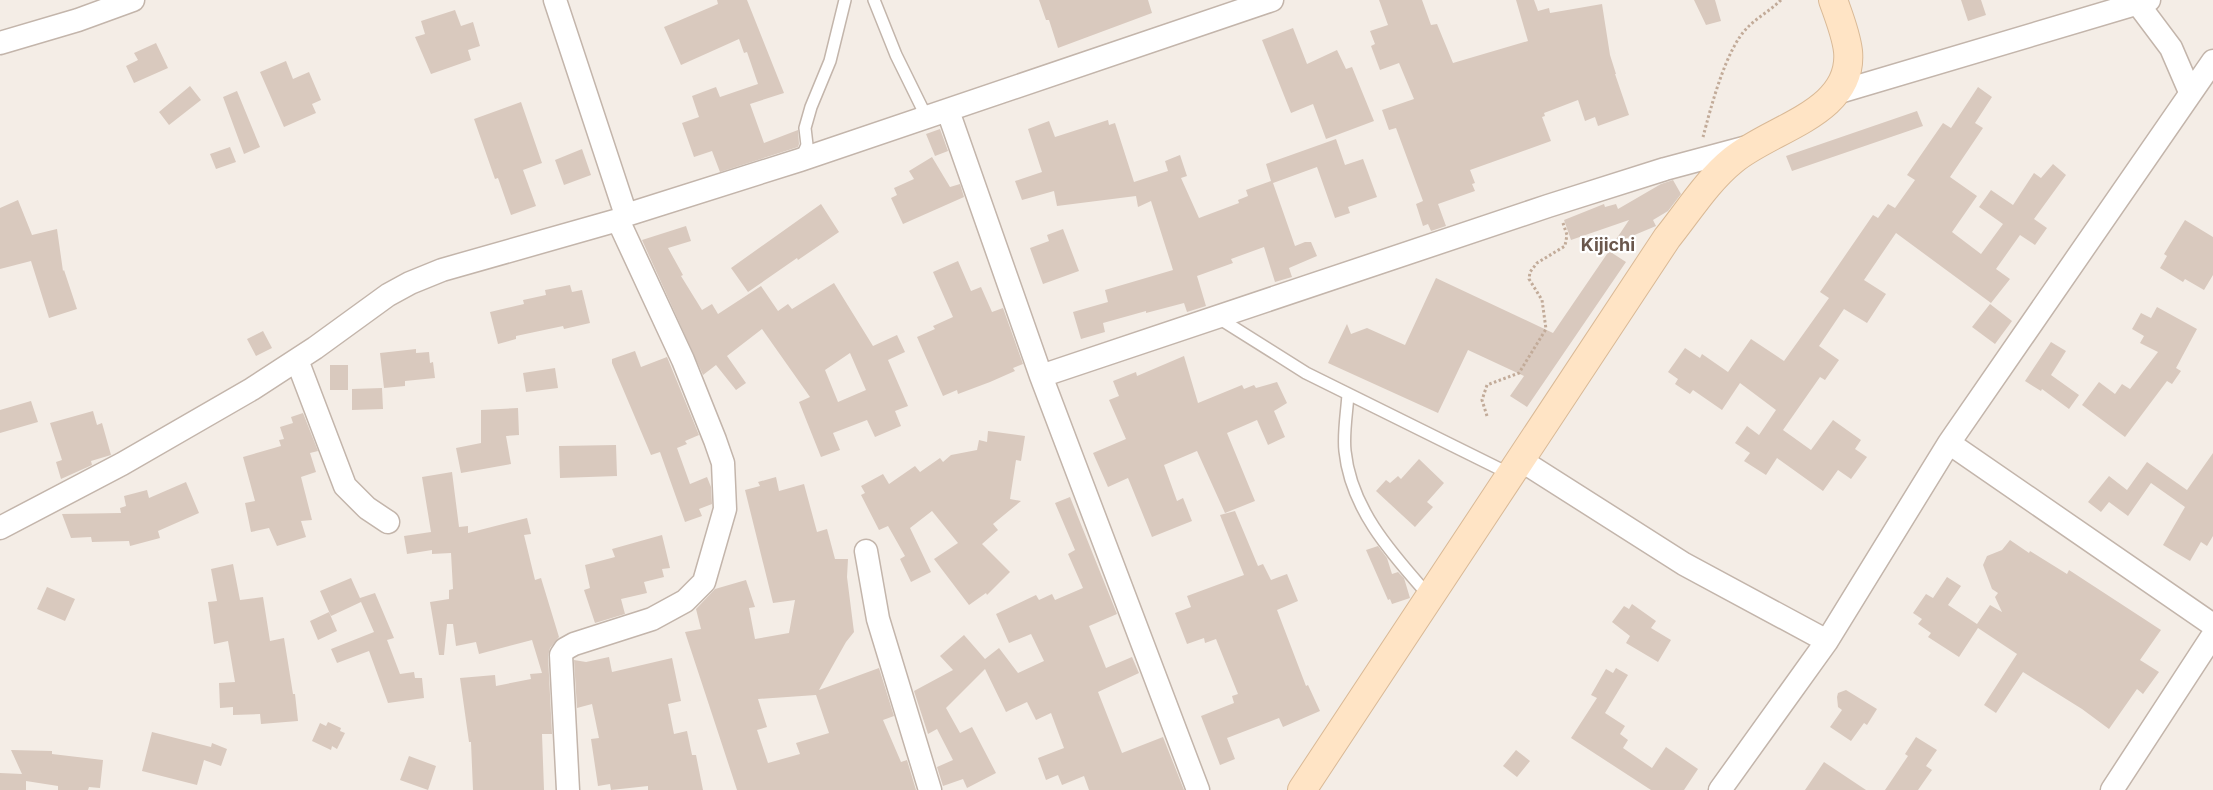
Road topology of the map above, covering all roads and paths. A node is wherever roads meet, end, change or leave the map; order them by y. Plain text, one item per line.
1 (133, 0) edge
2 (554, 0) edge
3 (845, 0) edge
4 (874, 0) edge
5 (1272, 0) edge
6 (1781, 0) edge
7 (1833, 0) edge
8 (2143, 2) edge
9 (0, 43) edge
10 (2213, 61) edge
11 (2190, 92) junction
12 (1836, 93) junction
13 (948, 111) junction
14 (927, 118) junction
15 (1753, 146) junction
16 (800, 160) junction
17 (1699, 160) junction
18 (1548, 206) junction
19 (622, 218) junction
20 (1215, 316) junction
21 (297, 360) junction
22 (1041, 376) junction
23 (1348, 394) junction
24 (1487, 416) dead end
25 (1949, 443) junction
26 (1515, 467) junction
27 (388, 522) dead end
28 (0, 528) edge
29 (866, 551) dead end
30 (1430, 597) junction
31 (2213, 625) edge
32 (2213, 635) edge
33 (1827, 641) junction
34 (568, 790) edge
35 (930, 790) edge
36 (1198, 790) edge
37 (1302, 790) edge
38 (1720, 790) edge
39 (2112, 790) edge

1 - 9 street
2 - 19 street
3 - 16 lane
4 - 14 lane
5 - 13 street
6 - 17 path
7 - 12 street
8 - 11 street
8 - 12 street
10 - 11 street
11 - 25 street
12 - 15 street
13 - 14 street
13 - 22 street
14 - 16 street
15 - 17 street
15 - 26 street
16 - 19 street
17 - 18 street
18 - 20 street
18 - 24 path
19 - 21 street
19 - 34 street
20 - 22 street
20 - 23 lane
21 - 27 street
21 - 28 street
22 - 36 street
23 - 26 lane
23 - 30 lane
25 - 31 street
25 - 33 street
26 - 30 street
26 - 33 street
29 - 35 street
30 - 37 street
32 - 39 street
33 - 38 street

